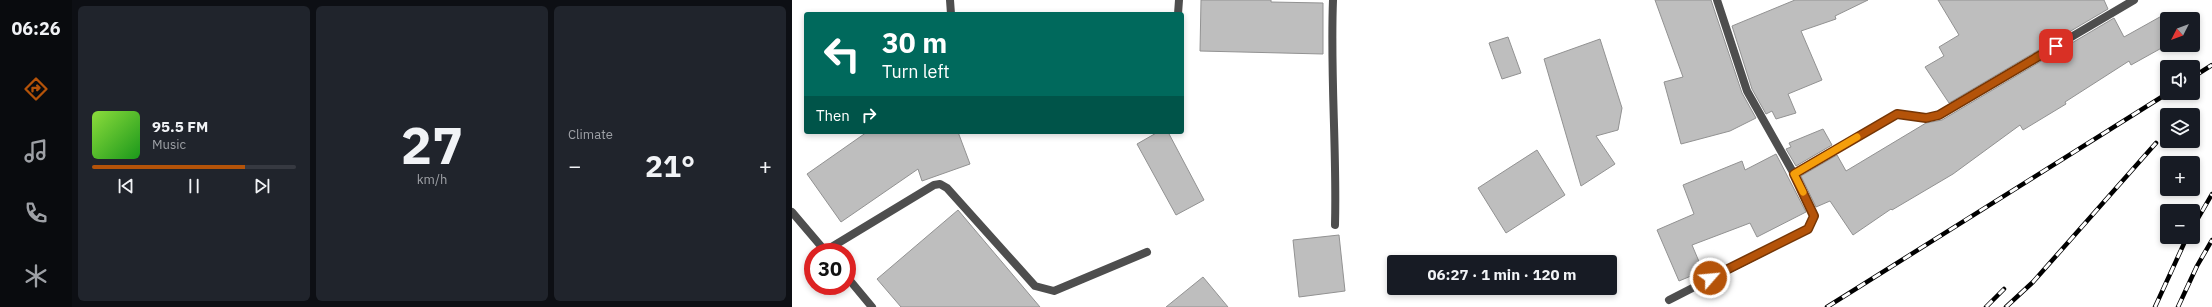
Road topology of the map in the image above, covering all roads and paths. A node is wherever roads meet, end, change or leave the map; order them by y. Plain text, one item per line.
1 (950, 0) edge
2 (1179, 0) edge
3 (1333, 0) edge
4 (1717, 0) edge
5 (2134, 0) edge
6 (951, 12) edge
7 (1178, 12) edge
8 (1794, 174) junction
9 (792, 212) edge
10 (1336, 225) dead end
11 (818, 243) edge
12 (840, 243) edge
13 (1147, 252) dead end
14 (856, 288) edge
15 (1669, 300) dead end
16 (872, 307) edge

1 - 6 street
2 - 7 street
3 - 10 street
4 - 8 street
5 - 8 street
8 - 15 street
9 - 11 street
12 - 13 street
14 - 16 street

